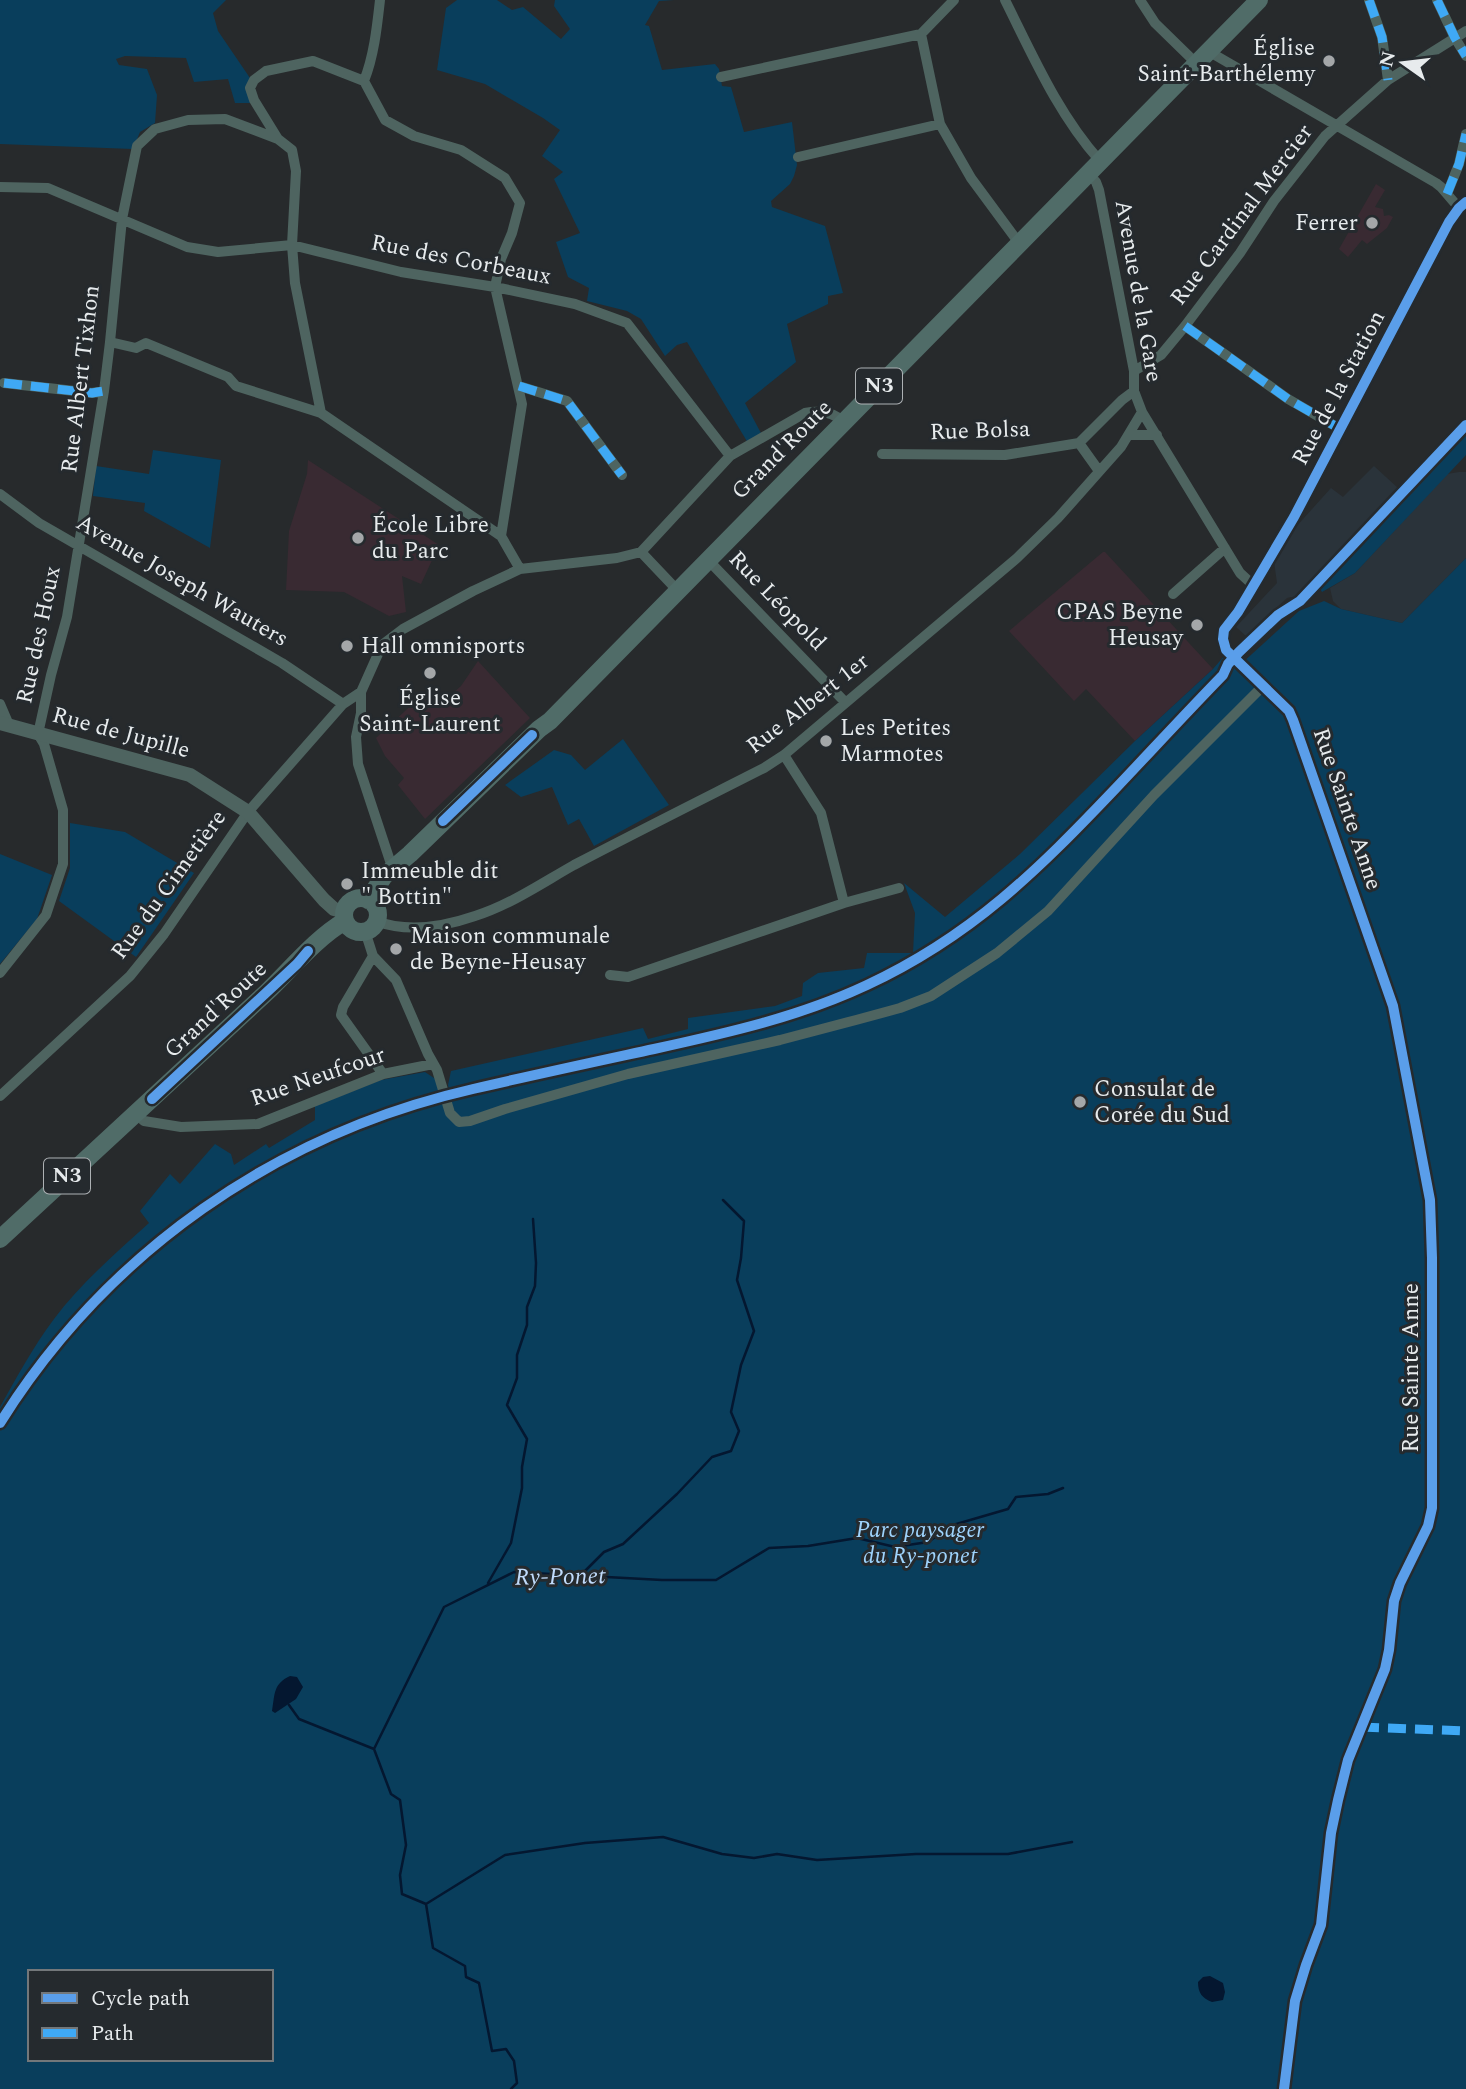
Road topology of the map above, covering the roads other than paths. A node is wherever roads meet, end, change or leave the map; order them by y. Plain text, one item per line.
1 (380, 0) edge
2 (954, 0) edge
3 (1005, 0) edge
4 (1140, 0) edge
5 (1259, 0) edge
6 (1369, 0) edge
7 (1437, 0) edge
8 (1466, 31) edge
9 (921, 34) junction
10 (1455, 38) junction
11 (1466, 56) edge
12 (1202, 57) junction
13 (721, 77) dead end
14 (1388, 80) junction
15 (364, 81) junction
16 (940, 124) junction
17 (1336, 126) junction
18 (1466, 134) edge
19 (278, 139) junction
20 (798, 157) dead end
21 (1094, 167) junction
22 (0, 187) edge
23 (1447, 194) junction
24 (1462, 205) edge
25 (122, 219) junction
26 (1019, 243) junction
27 (292, 245) junction
28 (495, 287) junction
29 (1185, 326) junction
30 (110, 342) junction
31 (1134, 371) junction
32 (4, 383) dead end
33 (519, 386) junction
34 (104, 391) junction
35 (1134, 391) junction
36 (1142, 412) junction
37 (321, 413) junction
38 (844, 422) junction
39 (1342, 430) junction
40 (1129, 435) junction
41 (1157, 435) junction
42 (1079, 443) junction
43 (882, 454) dead end
44 (730, 456) junction
45 (1099, 471) junction
46 (622, 475) dead end
47 (0, 494) edge
48 (500, 536) junction
49 (79, 544) junction
50 (1225, 548) junction
51 (641, 552) junction
52 (708, 560) junction
53 (520, 569) junction
54 (1253, 585) junction
55 (678, 591) junction
56 (1173, 594) dead end
57 (1263, 686) junction
58 (361, 692) junction
59 (845, 702) junction
60 (0, 704) edge
61 (343, 704) junction
62 (5, 724) edge
63 (38, 734) junction
64 (784, 755) junction
65 (248, 812) junction
66 (393, 870) junction
67 (898, 888) dead end
68 (368, 900) junction
69 (844, 904) junction
70 (349, 922) junction
71 (373, 956) junction
72 (0, 974) edge
73 (610, 975) dead end
74 (433, 1064) junction
75 (383, 1074) junction
76 (0, 1096) edge
77 (135, 1113) junction
78 (0, 1238) edge
79 (1284, 2089) edge

1 - 15 street
2 - 9 street
3 - 21 street, Avenue de la Gare
4 - 12 street
5 - 12 main road, Grand'Route / N3
6 - 14 street
7 - 10 street
8 - 10 street, Rue Cardinal Mercier
9 - 13 street
9 - 16 street
10 - 11 street
10 - 14 street, Rue Cardinal Mercier
12 - 17 street
12 - 21 main road, Grand'Route / N3
14 - 17 street, Rue Cardinal Mercier
15 - 19 street
15 - 28 street
16 - 20 street
16 - 26 street
17 - 23 street
17 - 29 street, Rue Cardinal Mercier
18 - 23 street
19 - 25 street
19 - 27 street
21 - 26 main road, Grand'Route / N3
21 - 31 street, Avenue de la Gare
22 - 25 street, Rue des Corbeaux
23 - 24 street
24 - 39 street, Rue de la Station
25 - 27 street, Rue des Corbeaux
25 - 30 street, Rue Albert Tixhon
26 - 38 main road, Grand'Route / N3
27 - 28 street, Rue des Corbeaux
27 - 37 street
28 - 33 street
28 - 44 street, Rue des Corbeaux
29 - 31 street, Rue Cardinal Mercier
29 - 39 street
30 - 34 street, Rue Albert Tixhon
30 - 37 street
31 - 35 street, Avenue de la Gare
32 - 34 street
33 - 46 street
33 - 48 street
34 - 49 street, Rue Albert Tixhon
35 - 36 street, Avenue de la Gare
35 - 42 street
36 - 40 street, Rue Albert 1er
36 - 41 street, Avenue de la Gare
37 - 48 street
38 - 44 street
38 - 52 main road, Grand'Route / N3
39 - 54 street, Rue de la Station
40 - 41 street
40 - 45 street, Rue Albert 1er
41 - 50 street, Avenue de la Gare
42 - 43 street, Rue Bolsa
42 - 45 street
44 - 51 street
45 - 59 street, Rue Albert 1er
47 - 49 street, Avenue Joseph Wauters
48 - 53 street
49 - 61 street, Avenue Joseph Wauters
49 - 63 street, Rue des Houx
50 - 54 street, Avenue de la Gare
50 - 56 street
51 - 53 street
51 - 55 street
52 - 55 main road, Grand'Route / N3
52 - 59 street, Rue Léopold
53 - 58 street
54 - 57 street, Rue Sainte Anne
55 - 66 main road, Grand'Route / N3
57 - 74 street
57 - 79 street, Rue Sainte Anne
58 - 61 street, Rue du Cimetière
58 - 66 street
59 - 64 street, Rue Albert 1er
60 - 62 street
61 - 65 street, Rue du Cimetière
62 - 63 street, Rue de Jupille
63 - 65 street, Rue de Jupille
63 - 72 street
64 - 69 street
64 - 70 street, Rue Albert 1er
65 - 70 street, Rue de Jupille
65 - 76 street, Rue du Cimetière
66 - 68 main road, Grand'Route / N3
67 - 69 street
68 - 70 main road, Grand'Route / N3
68 - 70 main road
69 - 73 street
70 - 71 street
70 - 77 main road, Grand'Route / N3
71 - 74 street
71 - 75 street
74 - 75 street, Rue Neufcour
75 - 77 street, Rue Neufcour
77 - 78 main road, Grand'Route / N3

